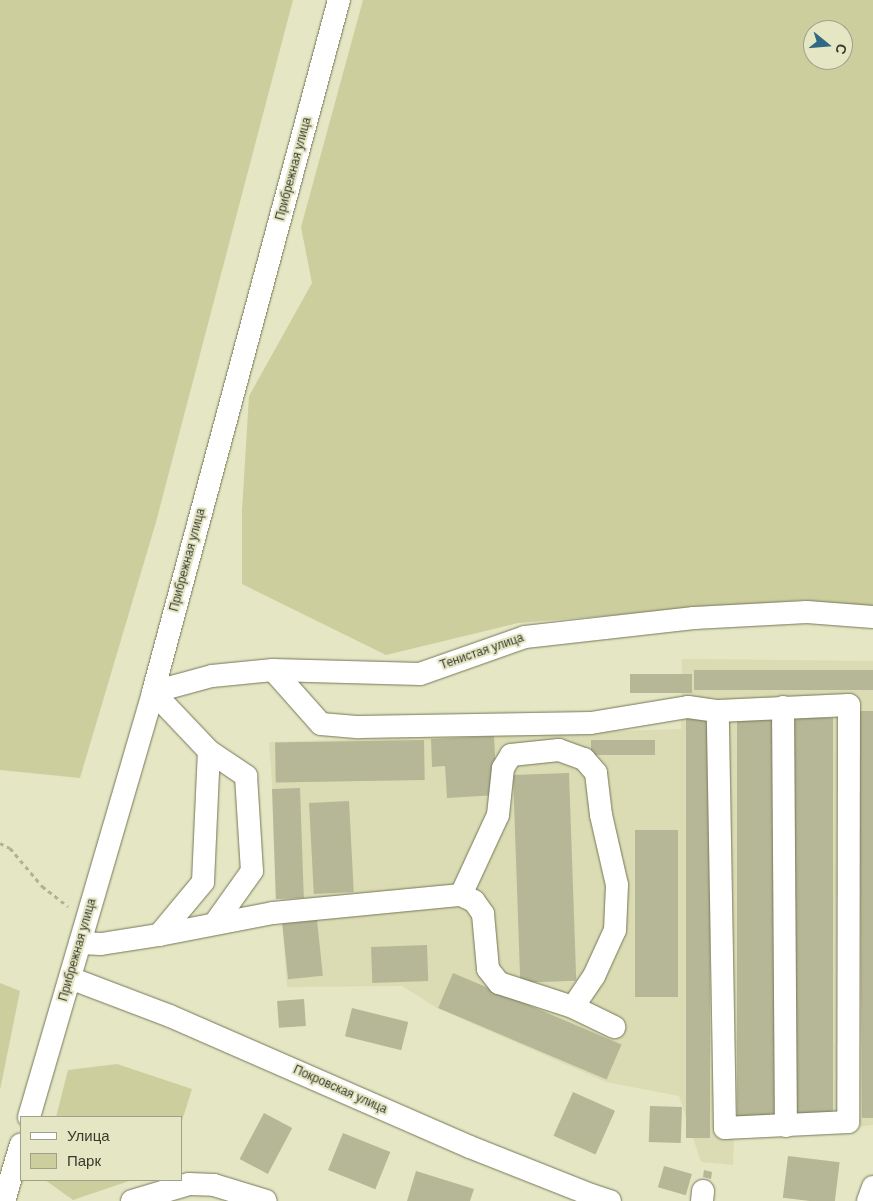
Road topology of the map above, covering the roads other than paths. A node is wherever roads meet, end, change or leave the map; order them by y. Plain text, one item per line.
1 (339, 0) edge
2 (873, 618) edge
3 (273, 670) junction
4 (153, 692) junction
5 (783, 707) junction
6 (718, 711) junction
7 (209, 751) junction
8 (461, 895) junction
9 (215, 923) junction
10 (159, 935) junction
11 (80, 943) junction
12 (70, 978) junction
13 (573, 1006) junction
14 (614, 1027) dead end
15 (29, 1116) edge
16 (786, 1126) junction
17 (20, 1147) edge
18 (873, 1187) edge
19 (4, 1201) edge
20 (132, 1201) edge
21 (266, 1201) edge
22 (610, 1201) edge
23 (868, 1201) edge

1 - 4 street, Прибрежная улица
2 - 3 street, Тенистая улица
3 - 4 street, Тенистая улица
3 - 6 street
4 - 7 street
4 - 11 street, Прибрежная улица
5 - 6 street
5 - 16 street
5 - 16 street
6 - 16 street
7 - 9 street
7 - 10 street
8 - 9 street
8 - 13 street
8 - 13 street
9 - 10 street
10 - 11 street
11 - 12 street, Прибрежная улица
12 - 15 street, Прибрежная улица
12 - 22 street, Покровская улица
13 - 14 street
17 - 19 street
18 - 23 street
20 - 21 street

